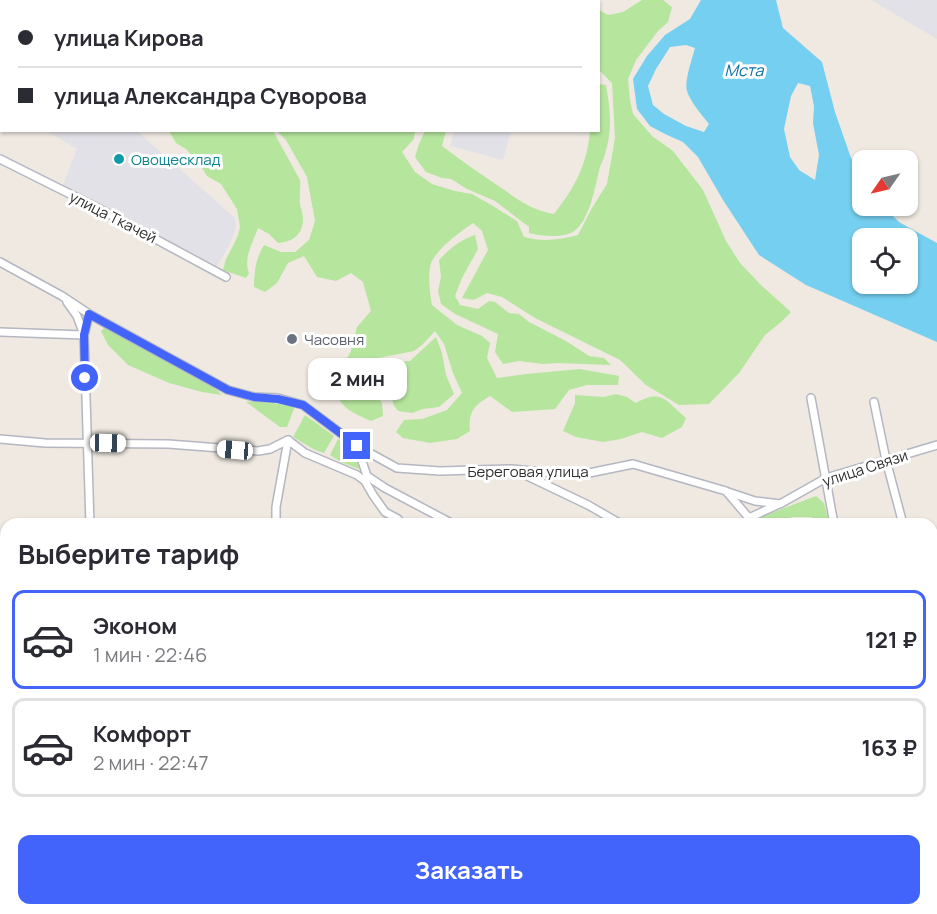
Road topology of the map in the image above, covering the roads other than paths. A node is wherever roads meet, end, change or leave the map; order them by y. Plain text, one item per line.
1 (0, 159) edge
2 (0, 262) edge
3 (226, 277) dead end
4 (62, 296) junction
5 (89, 314) junction
6 (0, 332) edge
7 (84, 335) junction
8 (812, 398) dead end
9 (874, 402) dead end
10 (0, 439) edge
11 (288, 440) junction
12 (87, 443) junction
13 (937, 445) edge
14 (357, 446) junction
15 (886, 460) junction
16 (512, 469) junction
17 (826, 478) junction
18 (726, 491) junction
19 (780, 504) junction
20 (90, 518) edge
21 (276, 518) edge
22 (396, 518) edge
23 (439, 518) edge
24 (611, 518) edge
25 (749, 518) joint
26 (833, 518) edge
27 (901, 518) edge

1 - 3 street, улица Ткачей
2 - 4 street, Береговая улица
4 - 5 street, Береговая улица
4 - 7 street
5 - 7 street
5 - 14 street, Береговая улица
6 - 7 street
7 - 12 street
8 - 17 street
9 - 15 street
10 - 12 street
11 - 12 street
11 - 21 street
11 - 22 street
12 - 20 street
13 - 15 street, улица Связи
14 - 16 street, Береговая улица
14 - 23 street
15 - 17 street, улица Связи
15 - 27 street
16 - 18 street, Береговая улица
16 - 24 street
17 - 19 street, улица Связи
17 - 26 street
18 - 19 street
18 - 25 street
19 - 25 street, улица Связи

